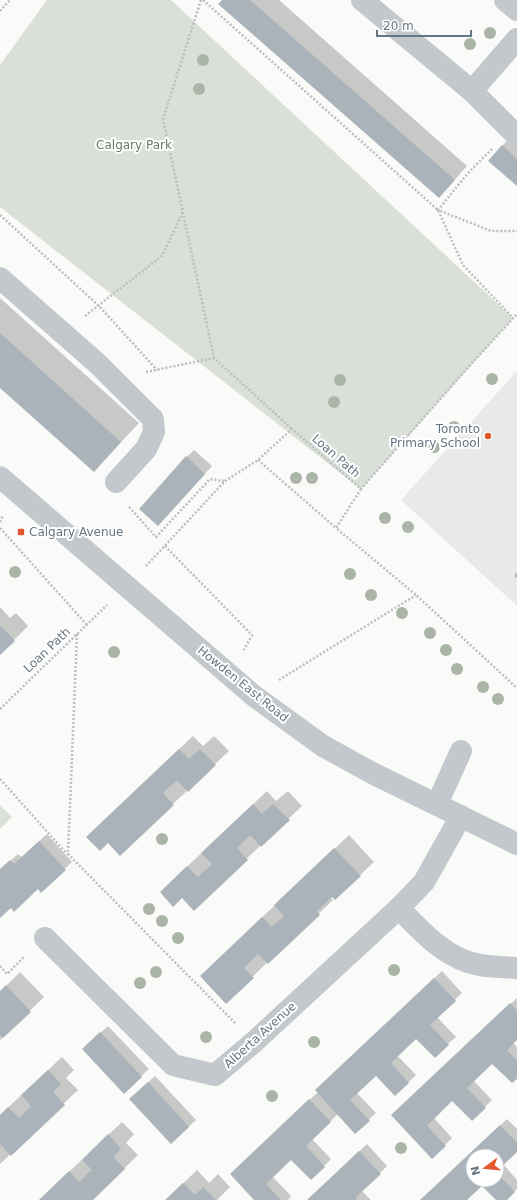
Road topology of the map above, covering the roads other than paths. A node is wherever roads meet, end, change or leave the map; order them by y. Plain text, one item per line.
1 (362, 0) edge
2 (505, 0) edge
3 (517, 10) edge
4 (517, 39) edge
5 (472, 91) junction
6 (517, 136) edge
7 (0, 278) edge
8 (0, 477) edge
9 (116, 482) road end
10 (461, 751) dead end
11 (437, 804) junction
12 (461, 816) junction
13 (517, 844) edge
14 (398, 908) junction
15 (45, 938) road end
16 (517, 968) edge

1 - 5 street
2 - 3 street
4 - 5 street
5 - 6 street
7 - 9 street
8 - 11 street, Howden East Road
10 - 11 street
11 - 12 street, Howden East Road
12 - 13 street, Howden East Road
12 - 14 street, Alberta Avenue
14 - 15 street, Alberta Avenue
14 - 16 street

